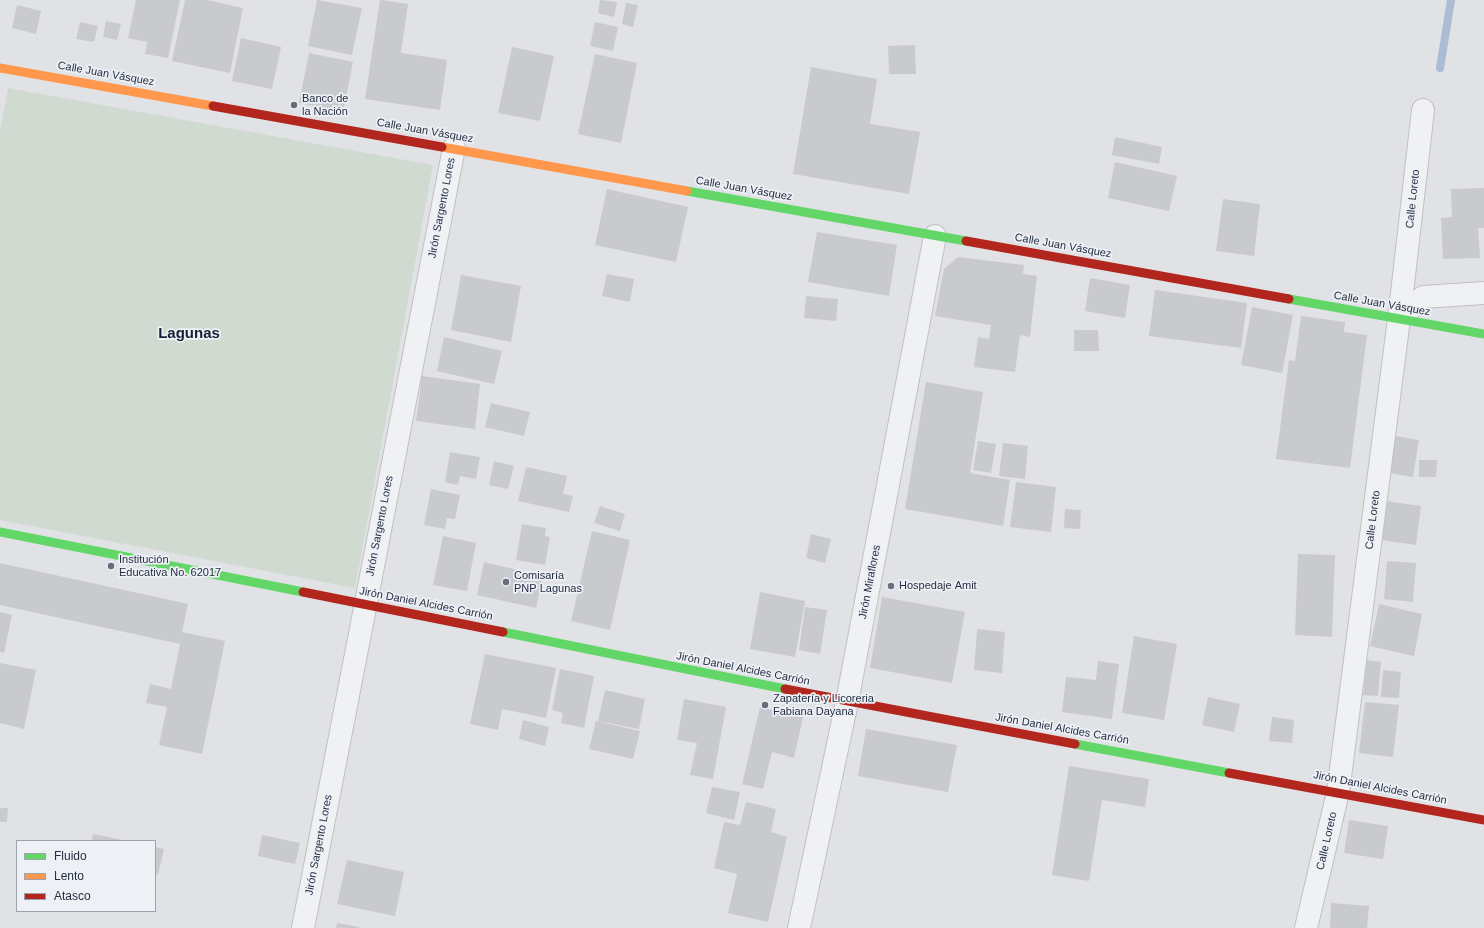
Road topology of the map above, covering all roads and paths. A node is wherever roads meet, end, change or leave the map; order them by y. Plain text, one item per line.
1 (0, 68) edge
2 (1423, 110) dead end
3 (454, 148) junction
4 (935, 236) junction
5 (1484, 293) edge
6 (1400, 319) junction
7 (1484, 334) edge
8 (0, 532) edge
9 (365, 604) junction
10 (847, 702) junction
11 (1338, 792) junction
12 (1484, 820) edge
13 (303, 928) edge
14 (799, 928) edge
15 (1306, 928) edge

1 - 3 street, Calle Juan Vásquez
2 - 6 street, Calle Loreto
3 - 4 street, Calle Juan Vásquez
3 - 9 street, Jirón Sargento Lores
4 - 6 street, Calle Juan Vásquez
4 - 10 street, Jirón Miraflores
5 - 6 street
6 - 7 street, Calle Juan Vásquez
6 - 11 street, Calle Loreto
8 - 9 street, Jirón Daniel Alcides Carrión
9 - 10 street, Jirón Daniel Alcides Carrión
9 - 13 street, Jirón Sargento Lores
10 - 11 street, Jirón Daniel Alcides Carrión
10 - 14 street, Jirón Miraflores
11 - 12 street, Jirón Daniel Alcides Carrión
11 - 15 street, Calle Loreto

